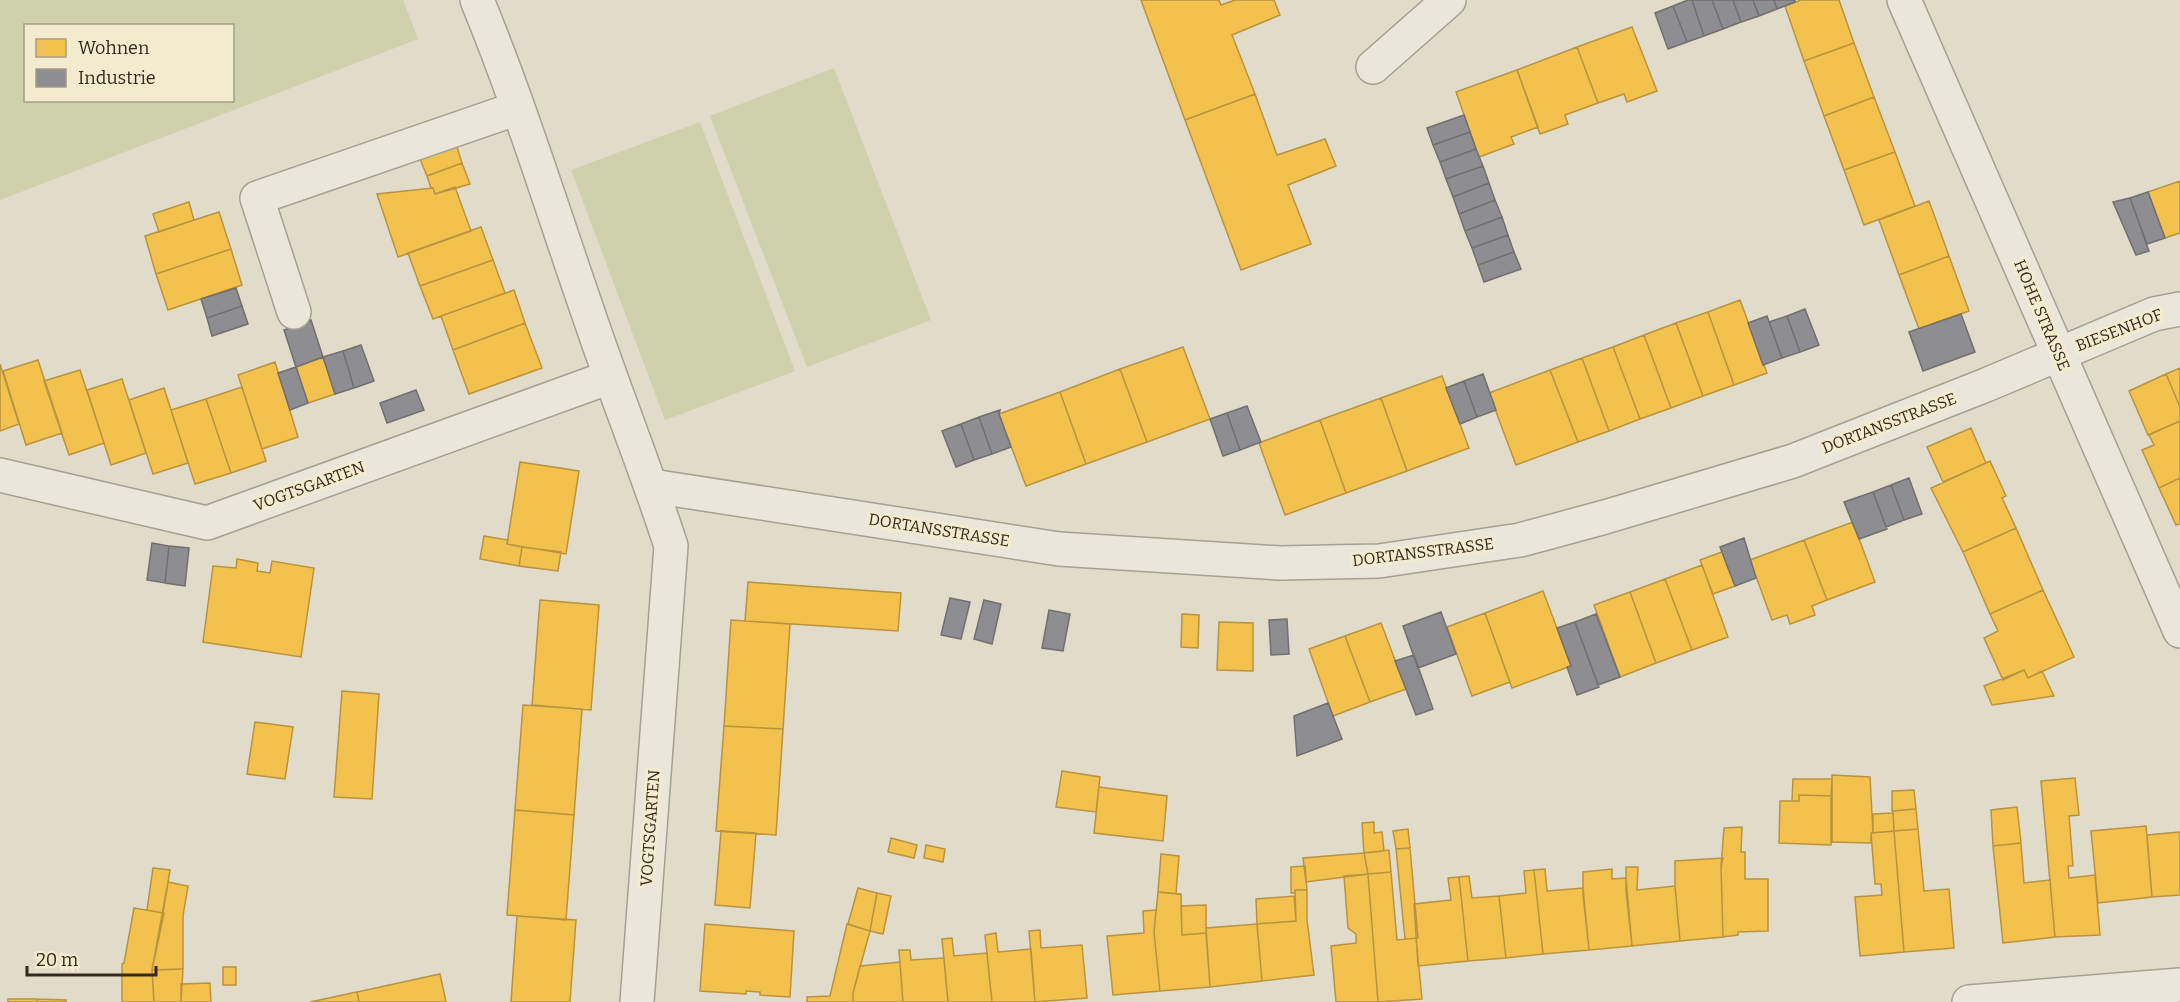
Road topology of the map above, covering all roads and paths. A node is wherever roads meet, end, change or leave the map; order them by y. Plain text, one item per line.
1 (477, 0) edge
2 (1449, 0) edge
3 (1904, 0) edge
4 (1373, 68) dead end
5 (518, 108) junction
6 (2180, 309) edge
7 (294, 312) dead end
8 (2059, 354) junction
9 (610, 377) junction
10 (0, 475) edge
11 (652, 486) junction
12 (2180, 631) edge
13 (2180, 985) edge
14 (637, 1002) edge
15 (1969, 1002) edge

1 - 5 street, VOGTSGARTEN
2 - 4 street
3 - 8 street, HOHE STRASSE
5 - 7 street
5 - 9 street, VOGTSGARTEN
6 - 8 street, BIESENHOF
8 - 11 street, DORTANSSTRASSE
8 - 12 street, HOHE STRASSE
9 - 10 street, VOGTSGARTEN
9 - 11 street, VOGTSGARTEN
11 - 14 street, VOGTSGARTEN
13 - 15 street

